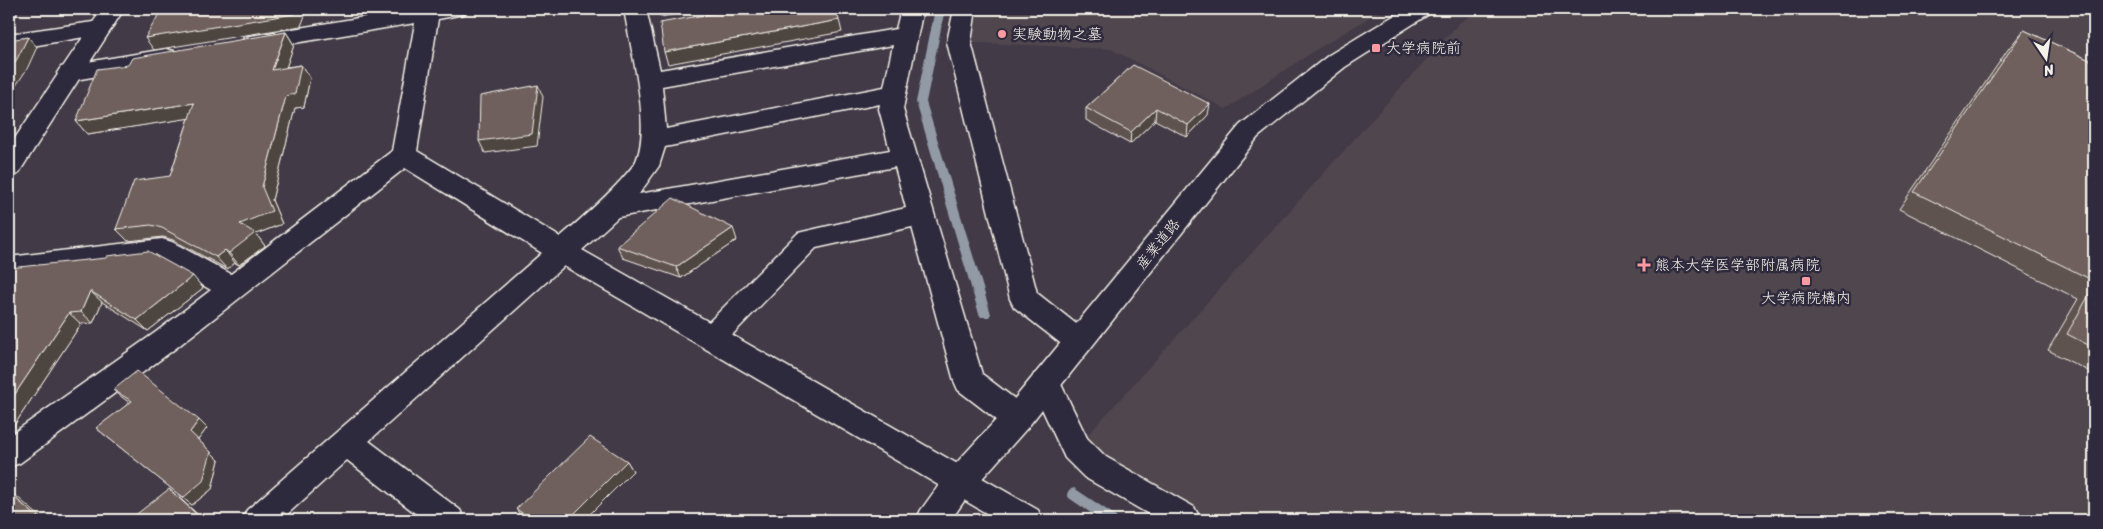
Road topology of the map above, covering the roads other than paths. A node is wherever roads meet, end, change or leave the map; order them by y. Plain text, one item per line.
1 (456, 9) edge
2 (912, 9) edge
3 (965, 9) edge
4 (1421, 9) edge
5 (428, 13) junction
6 (107, 18) edge
7 (644, 22) edge
8 (907, 35) junction
9 (9, 42) edge
10 (234, 45) edge
11 (186, 54) edge
12 (69, 73) junction
13 (650, 80) junction
14 (895, 93) junction
15 (653, 140) junction
16 (404, 155) junction
17 (905, 156) junction
18 (9, 168) edge
19 (610, 209) junction
20 (922, 215) junction
21 (563, 252) junction
22 (9, 268) edge
23 (233, 289) junction
24 (712, 337) junction
25 (1079, 342) junction
26 (1045, 383) junction
27 (1017, 418) junction
28 (347, 442) junction
29 (9, 454) edge
30 (960, 481) junction
31 (258, 520) edge
32 (449, 520) edge
33 (932, 520) edge
34 (1027, 520) edge
35 (1184, 520) edge

1 - 5 street
2 - 8 street
3 - 25 street
4 - 25 street, 産業道路
5 - 10 street
5 - 16 street
6 - 9 street
6 - 12 street
7 - 13 street
8 - 13 street
8 - 14 street
11 - 12 street
12 - 18 street
13 - 15 street
14 - 15 street
14 - 17 street
15 - 19 street
16 - 21 street
16 - 23 street
17 - 19 street
17 - 20 street
19 - 21 street
20 - 24 street
20 - 27 street
21 - 24 street
21 - 28 street
22 - 23 street
23 - 29 street
24 - 30 street
25 - 26 street, 産業道路
26 - 27 street, 産業道路
26 - 35 street
27 - 30 street, 産業道路
28 - 31 street
28 - 32 street
30 - 33 street, 産業道路
30 - 34 street

